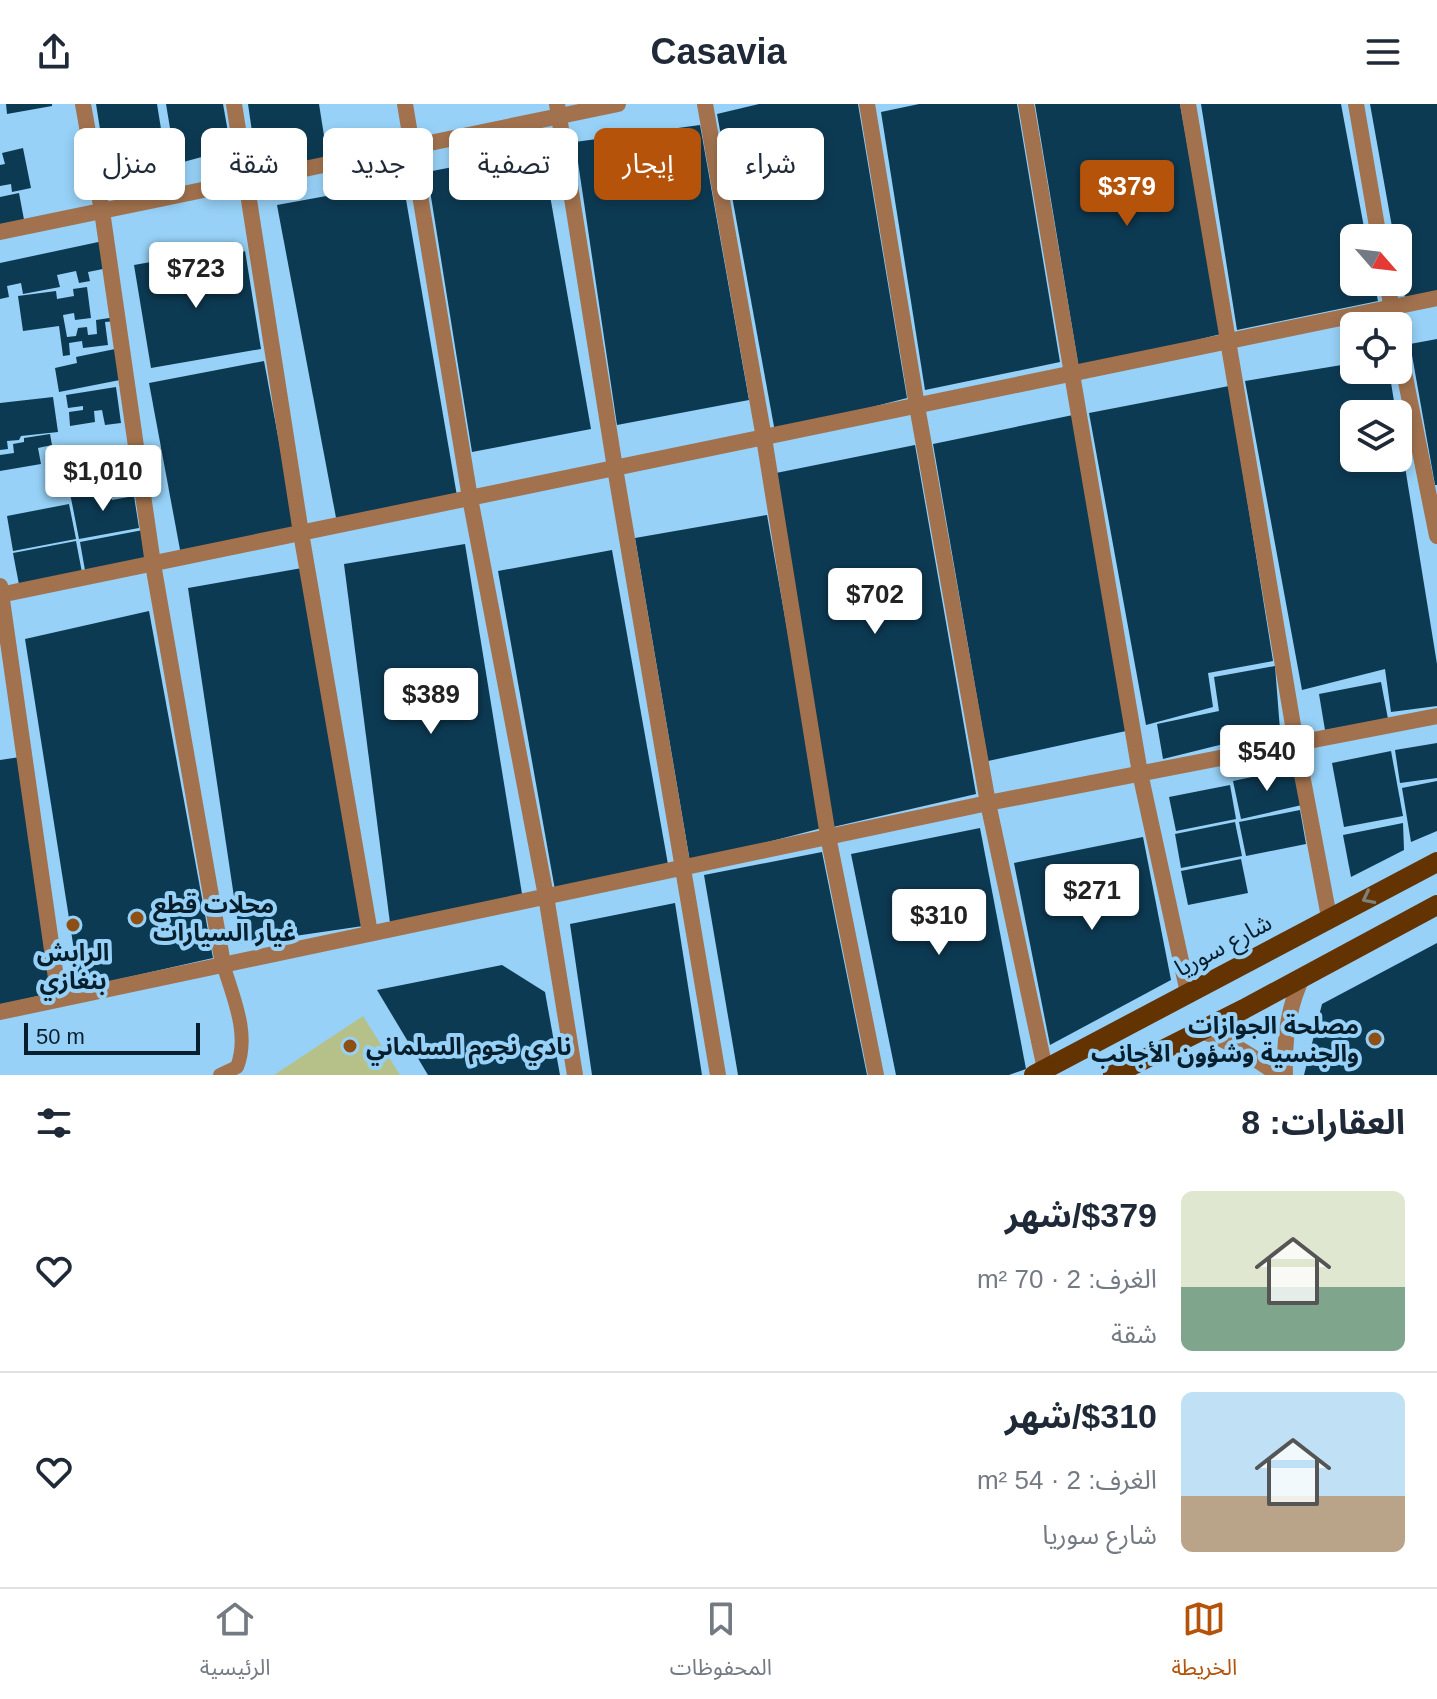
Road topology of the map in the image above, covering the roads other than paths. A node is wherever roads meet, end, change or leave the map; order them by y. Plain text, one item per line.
1 (83, 104) edge
2 (234, 104) edge
3 (405, 104) edge
4 (618, 104) edge
5 (705, 104) edge
6 (867, 104) edge
7 (1026, 104) edge
8 (1188, 104) edge
9 (1356, 104) edge
10 (558, 110) edge
11 (238, 128) edge
12 (409, 128) edge
13 (433, 142) edge
14 (201, 190) edge
15 (249, 200) edge
16 (422, 200) edge
17 (102, 211) junction
18 (1377, 224) edge
19 (0, 232) edge
20 (1389, 296) edge
21 (1437, 298) edge
22 (1391, 307) junction
23 (1392, 312) edge
24 (1230, 342) junction
25 (1071, 374) junction
26 (1406, 384) edge
27 (917, 406) junction
28 (764, 438) junction
29 (615, 468) junction
30 (470, 498) junction
31 (301, 533) junction
32 (1437, 536) edge
33 (153, 564) junction
34 (1, 591) edge
35 (1437, 716) edge
36 (1296, 743) junction
37 (1140, 773) junction
38 (988, 803) junction
39 (828, 836) junction
40 (1437, 862) edge
41 (683, 867) junction
42 (546, 896) junction
43 (1437, 905) edge
44 (1329, 917) junction
45 (370, 933) junction
46 (223, 964) junction
47 (1304, 974) junction
48 (1188, 993) junction
49 (59, 999) junction
50 (0, 1012) edge
51 (1199, 1032) junction
52 (1039, 1072) edge
53 (1124, 1073) edge
54 (220, 1075) edge
55 (575, 1075) edge
56 (718, 1075) edge
57 (876, 1075) edge
58 (1282, 1075) edge

1 - 17 street
2 - 11 street
3 - 12 street
4 - 10 street
5 - 28 street
6 - 27 street
7 - 25 street
8 - 24 street
9 - 18 street
10 - 13 street
10 - 29 street
14 - 17 street
15 - 31 street
16 - 30 street
17 - 19 street
17 - 33 street
20 - 22 street
21 - 22 street
22 - 23 street
22 - 24 street
24 - 25 street
24 - 36 street
25 - 27 street
25 - 37 street
26 - 32 street
27 - 28 street
27 - 38 street
28 - 29 street
28 - 39 street
29 - 30 street
29 - 41 street
30 - 31 street
30 - 42 street
31 - 33 street
31 - 45 street
33 - 34 street
33 - 46 street
34 - 49 street
35 - 36 street
36 - 37 street
36 - 44 street
37 - 38 street
37 - 48 street
38 - 39 street
38 - 52 street
39 - 41 street
39 - 57 street
40 -> 44 main road, شارع سوريا
41 - 42 street
41 - 56 street
42 - 45 street
42 - 55 street
43 - 47 main road
44 - 48 main road, شارع سوريا
45 - 46 street
46 - 49 street
46 - 54 lane
47 - 51 main road
47 - 58 street
48 - 52 main road, شارع سوريا
49 - 50 street
51 - 53 main road
51 - 58 street

